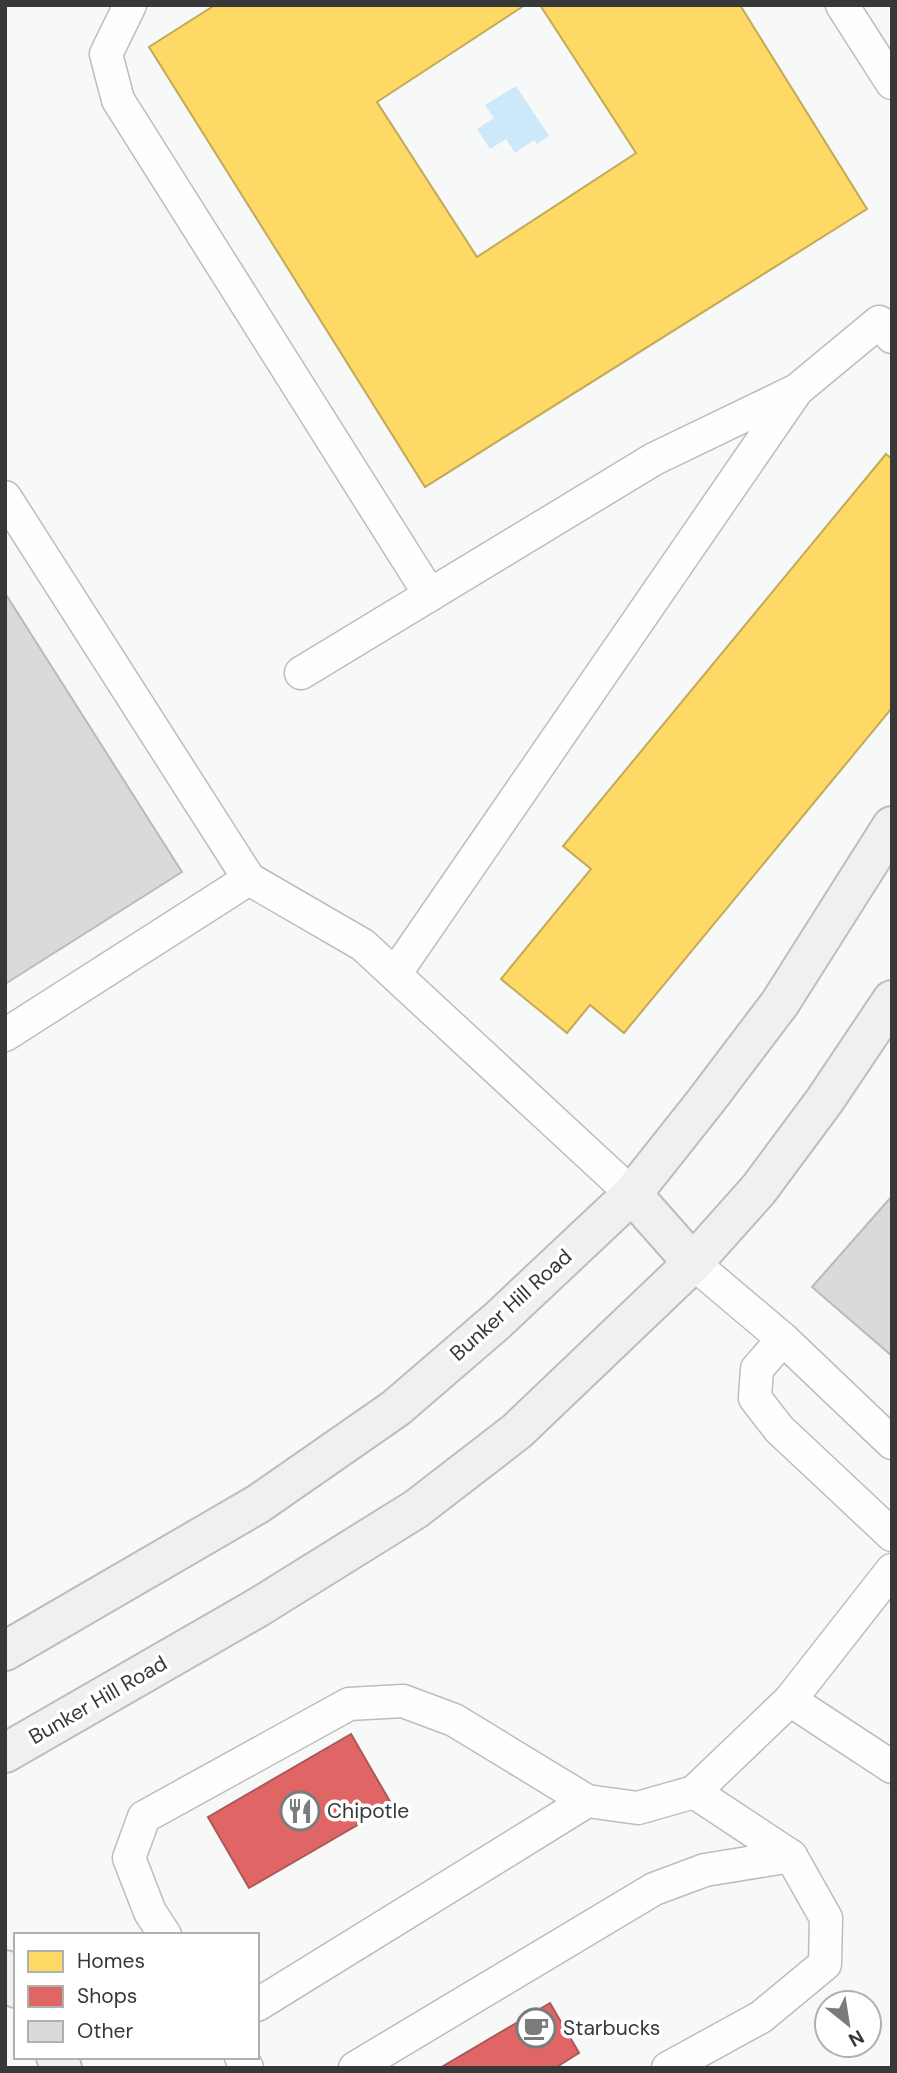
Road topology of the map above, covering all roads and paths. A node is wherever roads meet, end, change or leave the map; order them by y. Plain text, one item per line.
1 (130, 5) edge
2 (842, 5) edge
3 (892, 83) edge
4 (887, 321) edge
5 (797, 390) junction
6 (5, 497) edge
7 (430, 595) junction
8 (301, 673) dead end
9 (892, 826) edge
10 (249, 879) junction
11 (395, 974) junction
12 (892, 1000) edge
13 (5, 1035) edge
14 (632, 1194) junction
15 (693, 1264) junction
16 (783, 1339) junction
17 (892, 1443) edge
18 (892, 1535) edge
19 (892, 1570) edge
20 (5, 1651) edge
21 (790, 1700) junction
22 (5, 1753) edge
23 (892, 1767) edge
24 (694, 1792) junction
25 (587, 1801) junction
26 (791, 1856) junction
27 (163, 1933) edge
28 (259, 2004) edge
29 (355, 2068) edge
30 (668, 2068) edge

1 - 7 lane
2 - 3 lane
4 - 5 lane
5 - 7 lane
5 - 11 lane
6 - 10 lane
7 - 8 lane
9 - 14 main road, Bunker Hill Road
10 - 11 lane
10 - 13 lane
11 - 14 lane
12 - 15 main road, Bunker Hill Road
14 - 15 main road
14 - 20 main road, Bunker Hill Road
15 - 16 lane
15 - 22 main road, Bunker Hill Road
16 - 17 lane
16 - 18 lane
19 - 21 lane
21 - 23 lane
21 - 24 lane
24 - 25 lane
24 - 26 lane
25 - 27 lane
25 - 28 lane
26 - 29 lane
26 - 30 lane

